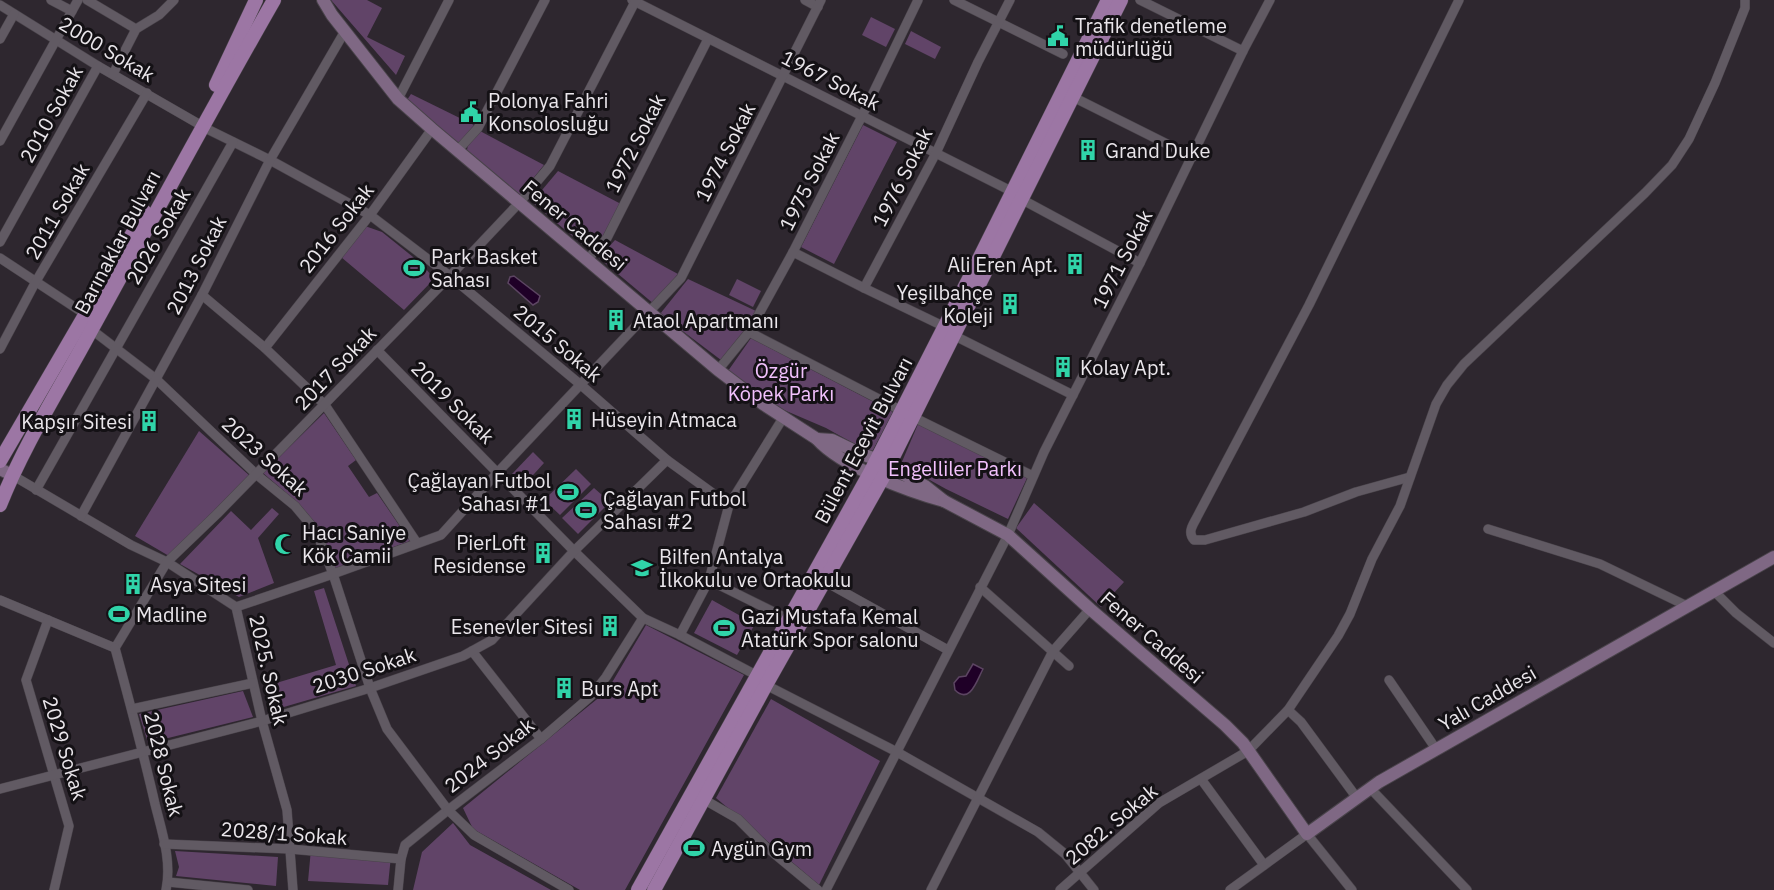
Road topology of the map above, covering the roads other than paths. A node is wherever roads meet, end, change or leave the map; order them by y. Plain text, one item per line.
1 (3, 0) edge
2 (51, 0) edge
3 (78, 0) edge
4 (87, 0) edge
5 (174, 0) edge
6 (256, 0) edge
7 (274, 0) edge
8 (312, 0) edge
9 (323, 0) edge
10 (449, 0) edge
11 (545, 0) edge
12 (805, 0) edge
13 (918, 0) edge
14 (954, 0) edge
15 (1010, 0) edge
16 (1108, 0) edge
17 (1120, 0) edge
18 (1140, 0) edge
19 (1270, 0) edge
20 (1459, 0) edge
21 (1745, 0) edge
22 (634, 1) edge
23 (819, 3) edge
24 (0, 5) edge
25 (72, 11) junction
26 (14, 14) junction
27 (332, 15) junction
28 (998, 23) junction
29 (136, 28) junction
30 (345, 31) junction
31 (0, 39) edge
32 (708, 39) junction
33 (57, 40) junction
34 (1244, 51) junction
35 (1063, 54) dead end
36 (98, 66) junction
37 (112, 74) junction
38 (784, 76) junction
39 (147, 93) junction
40 (1073, 97) junction
41 (398, 99) junction
42 (862, 116) junction
43 (200, 125) junction
44 (432, 129) junction
45 (1, 137) edge
46 (233, 142) junction
47 (458, 150) junction
48 (936, 153) junction
49 (1193, 157) junction
50 (270, 160) junction
51 (1017, 195) junction
52 (519, 203) junction
53 (370, 215) junction
54 (0, 242) edge
55 (793, 252) junction
56 (0, 258) edge
57 (586, 260) junction
58 (1140, 264) junction
59 (450, 276) junction
60 (36, 283) junction
61 (864, 288) junction
62 (202, 295) junction
63 (648, 312) junction
64 (85, 314) junction
65 (92, 330) junction
66 (949, 331) junction
67 (749, 332) junction
68 (115, 348) junction
69 (265, 348) junction
70 (0, 349) edge
71 (377, 350) junction
72 (718, 370) junction
73 (156, 379) junction
74 (581, 385) junction
75 (1073, 395) junction
76 (325, 405) junction
77 (908, 414) junction
78 (783, 418) junction
79 (817, 439) junction
80 (667, 460) junction
81 (0, 461) edge
82 (883, 462) junction
83 (6, 472) edge
84 (498, 472) junction
85 (256, 475) junction
86 (876, 476) junction
87 (1033, 476) junction
88 (1410, 477) junction
89 (36, 490) junction
90 (944, 501) junction
91 (0, 505) edge
92 (729, 505) junction
93 (81, 516) junction
94 (1488, 529) dead end
95 (1008, 535) junction
96 (417, 543) junction
97 (574, 551) junction
98 (1774, 560) edge
99 (167, 562) junction
100 (333, 574) junction
101 (709, 580) junction
102 (824, 581) junction
103 (980, 587) junction
104 (1713, 591) junction
105 (0, 600) edge
106 (1687, 606) junction
107 (236, 607) junction
108 (1090, 609) junction
109 (643, 618) junction
110 (788, 619) junction
111 (48, 620) junction
112 (680, 635) junction
113 (1774, 643) edge
114 (115, 648) junction
115 (948, 650) junction
116 (472, 651) junction
117 (1053, 651) junction
118 (1069, 666) dead end
119 (761, 680) junction
120 (1389, 680) dead end
121 (253, 683) junction
122 (370, 688) junction
123 (132, 710) junction
124 (1288, 710) junction
125 (262, 721) junction
126 (541, 739) junction
127 (1436, 749) junction
128 (1248, 751) junction
129 (143, 752) junction
130 (897, 752) junction
131 (54, 775) junction
132 (1201, 779) junction
133 (1370, 788) junction
134 (0, 789) edge
135 (979, 797) junction
136 (1357, 798) junction
137 (706, 800) junction
138 (448, 810) junction
139 (1307, 834) junction
140 (165, 844) junction
141 (290, 849) junction
142 (401, 859) junction
143 (1264, 865) junction
144 (1080, 872) junction
145 (167, 886) edge
146 (54, 890) edge
147 (248, 890) edge
148 (293, 890) edge
149 (398, 890) edge
150 (569, 890) edge
151 (638, 890) edge
152 (654, 890) edge
153 (818, 890) edge
154 (826, 890) edge
155 (931, 890) edge
156 (1060, 890) edge
157 (1094, 890) edge
158 (1230, 890) edge
159 (1352, 890) edge
160 (1467, 890) edge

1 - 24 street
2 - 25 street
3 - 25 street
4 - 29 street
5 - 29 street
6 - 43 main road, Barınaklar Bulvarı
7 - 43 main road, Barınaklar Bulvarı
8 - 27 street
9 - 27 street
10 - 41 street
11 - 47 street
12 - 23 street
13 - 42 street, 1975 Sokak
14 - 28 street
15 - 28 street, 1976 Sokak
16 - 51 main road, Bülent Ecevit Bulvarı
17 - 40 main road, Bülent Ecevit Bulvarı
18 - 34 street
19 - 34 street, 1971 Sokak
20 - 88 street
21 - 88 street, 2082. Sokak
22 - 32 street, 1967 Sokak
22 - 52 street, 2017 Sokak
23 - 38 street, 1974 Sokak
24 - 26 street, 2000 Sokak
25 - 33 street
26 - 31 street
26 - 33 street, 2000 Sokak
27 - 30 street, Fener Caddesi
28 - 35 street
28 - 48 street, 1976 Sokak
29 - 37 street
30 - 41 street, Fener Caddesi
30 - 50 street, 2013 Sokak
32 - 38 street, 1967 Sokak
32 - 57 street, 1972 Sokak
33 - 36 street, 2000 Sokak
33 - 45 street
34 - 49 street, 1971 Sokak
36 - 37 street, 2000 Sokak
36 - 54 street, 2010 Sokak
37 - 39 street, 2000 Sokak
38 - 42 street, 1967 Sokak
38 - 63 street, 1974 Sokak
39 - 43 street, 2000 Sokak
39 - 60 street, 2011 Sokak
40 - 49 street
40 - 51 main road, Bülent Ecevit Bulvarı
41 - 44 street, Fener Caddesi
42 - 48 street, 1967 Sokak
42 - 55 street, 1975 Sokak
43 - 46 street, 2015 Sokak
43 - 64 main road, Barınaklar Bulvarı
43 - 65 main road, Barınaklar Bulvarı
44 - 47 street, Fener Caddesi
44 - 53 street, 2016 Sokak
46 - 50 street, 2015 Sokak
46 - 68 street, 2026 Sokak
47 - 52 street, Fener Caddesi
48 - 51 street, 1967 Sokak
48 - 61 street, 1976 Sokak
49 - 58 street, 1971 Sokak
50 - 53 street, 2015 Sokak
50 - 62 street, 2013 Sokak
51 - 58 street, 1967 Sokak
51 - 66 main road, Bülent Ecevit Bulvarı
52 - 57 street, Fener Caddesi
52 - 59 street, 2017 Sokak
53 - 59 street, 2015 Sokak
53 - 69 street, 2016 Sokak
55 - 61 street
55 - 67 street, 1975 Sokak
56 - 60 street
57 - 63 street, Fener Caddesi
58 - 75 street, 1971 Sokak
59 - 71 street, 2017 Sokak
59 - 74 street, 2015 Sokak
60 - 64 street
60 - 70 street, 2011 Sokak
61 - 66 street
62 - 69 street
62 - 73 street, 2013 Sokak
63 - 72 street, Fener Caddesi
63 - 74 street, 1974 Sokak
64 - 81 main road, Barınaklar Bulvarı
65 - 68 street, 2023 Sokak
65 - 83 main road, Barınaklar Bulvarı
66 - 75 street
66 - 77 main road, Bülent Ecevit Bulvarı
67 - 72 street, 1975 Sokak
67 - 77 street
68 - 73 street, 2023 Sokak
68 - 89 street, 2026 Sokak
69 - 76 street
71 - 76 street, 2017 Sokak
71 - 84 street, 2019 Sokak
72 - 78 street, Fener Caddesi
73 - 85 street, 2023 Sokak
73 - 93 street, 2013 Sokak
74 - 80 street, 2015 Sokak
74 - 84 street, 1974 Sokak
75 - 87 street, 1971 Sokak
76 - 85 street, 2017 Sokak
76 - 96 street
77 - 82 main road, Bülent Ecevit Bulvarı
77 - 87 street
78 - 79 street, Fener Caddesi
78 - 92 street
79 - 82 street, Fener Caddesi
79 - 86 street, Fener Caddesi
80 - 92 street, 2015 Sokak
80 - 97 street, 2030 Sokak
82 - 86 main road, Bülent Ecevit Bulvarı
82 - 90 street, Fener Caddesi
83 - 89 street, 2025. Sokak
83 - 91 main road, Barınaklar Bulvarı
84 - 96 street, 1974 Sokak
84 - 97 street, 2019 Sokak
85 - 99 street, 2017 Sokak
85 - 100 street, 2023 Sokak
86 - 90 street, Fener Caddesi
86 - 102 main road, Bülent Ecevit Bulvarı
86 - 110 main road, Bülent Ecevit Bulvarı
87 - 95 street, 1971 Sokak
88 - 124 street, 2082. Sokak
89 - 93 street, 2025. Sokak
90 - 95 street, Fener Caddesi
92 - 101 street
93 - 99 street, 2025. Sokak
94 - 106 street
95 - 103 street, 1971 Sokak
95 - 108 street, Fener Caddesi
96 - 100 street, 1974 Sokak
97 - 109 street, 2019 Sokak
97 - 116 street, 2030 Sokak
98 - 104 street, Yalı Caddesi
99 - 107 street, 2025. Sokak
99 - 114 street, 2017 Sokak
100 - 107 street, 1974 Sokak
100 - 122 street, 2023 Sokak
101 - 110 street
101 - 112 street
102 - 115 street
102 - 119 main road, Bülent Ecevit Bulvarı
103 - 115 street, 1971 Sokak
103 - 117 street
104 - 106 street, Yalı Caddesi
104 - 113 street
105 - 111 street
106 - 127 street, Yalı Caddesi
107 - 121 street, 2025. Sokak
108 - 117 street
108 - 128 street, Fener Caddesi
109 - 112 street, 2019 Sokak
109 - 126 street, 2024 Sokak
110 - 119 main road, Bülent Ecevit Bulvarı
111 - 114 street
111 - 131 street, 2029 Sokak
112 - 119 street, 2019 Sokak
114 - 123 street, 2028 Sokak
115 - 130 street, 1971 Sokak
116 - 122 street, 2030 Sokak
116 - 126 street
117 - 118 street
117 - 135 street
119 - 130 street, 2019 Sokak
119 - 137 main road, Bülent Ecevit Bulvarı
119 - 151 main road, Bülent Ecevit Bulvarı
120 - 127 street
121 - 123 street
121 - 125 street, 2025. Sokak
122 - 125 street, 2030 Sokak
122 - 138 street, 2023 Sokak
123 - 129 street, 2028 Sokak
124 - 128 street, 2082. Sokak
124 - 136 street
125 - 129 street, 2030 Sokak
125 - 141 street, 2025. Sokak
126 - 138 street, 2024 Sokak
127 - 133 street, Yalı Caddesi
128 - 132 street, 2082. Sokak
128 - 139 street, Fener Caddesi
129 - 131 street, 2030 Sokak
129 - 140 street, 2028 Sokak
130 - 135 street, 2019 Sokak
130 - 154 street, 1971 Sokak
131 - 134 street, 2030 Sokak
131 - 146 street, 2029 Sokak
132 - 143 street
132 - 144 street, 2082. Sokak
133 - 136 street, Yalı Caddesi
133 - 160 street
135 - 144 street, 2019 Sokak
135 - 155 street
136 - 139 street, Yalı Caddesi
137 - 152 main road, Bülent Ecevit Bulvarı
137 - 153 street
138 - 142 street
138 - 150 street, 2024 Sokak
139 - 143 street, Yalı Caddesi
139 - 159 street
140 - 141 street, 2028/1 Sokak
140 - 145 street, 2028 Sokak
141 - 142 street, 2028/1 Sokak
141 - 148 street, 2025. Sokak
142 - 149 street
143 - 158 street, Yalı Caddesi
144 - 156 street, 2082. Sokak
144 - 157 street, 2019 Sokak
145 - 147 street

